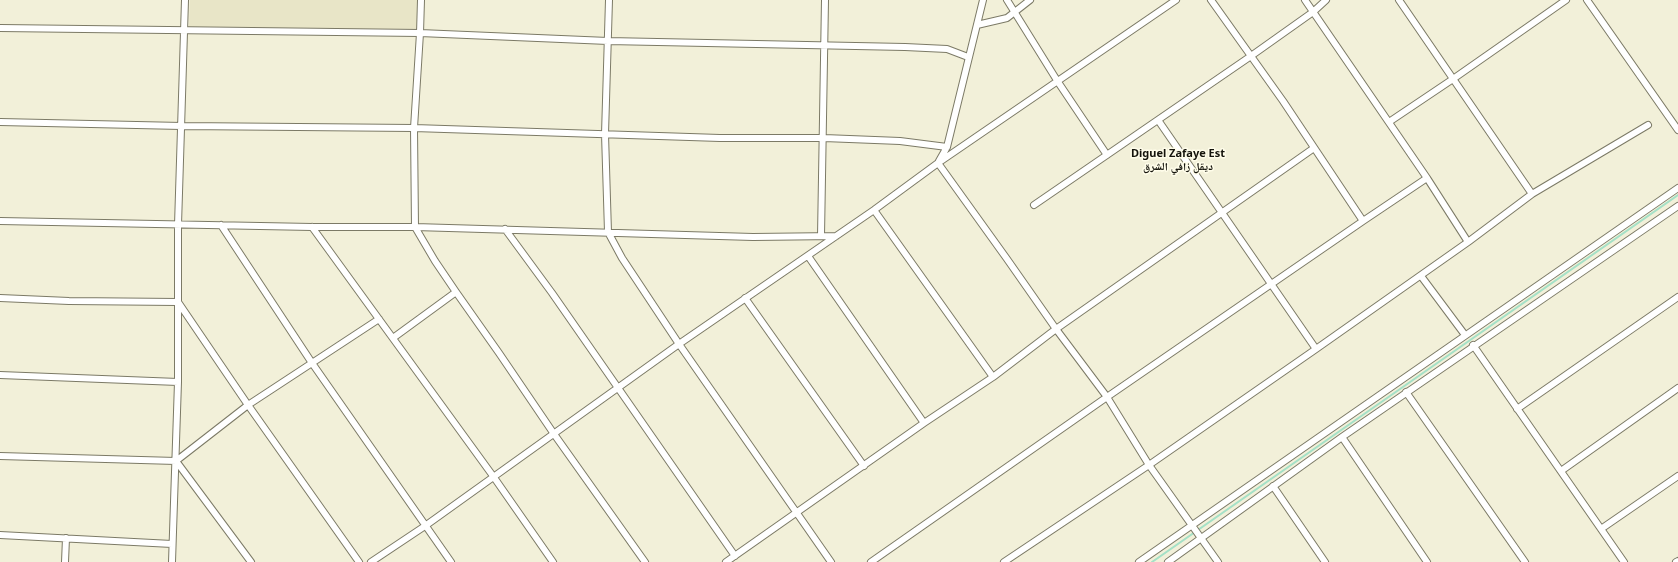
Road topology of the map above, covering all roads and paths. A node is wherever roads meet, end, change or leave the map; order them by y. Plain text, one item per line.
1 (185, 0) edge
2 (420, 0) edge
3 (609, 0) edge
4 (825, 0) edge
5 (983, 0) edge
6 (1007, 0) edge
7 (1030, 0) edge
8 (1176, 0) edge
9 (1211, 0) edge
10 (1305, 0) edge
11 (1326, 0) edge
12 (1399, 0) edge
13 (1566, 0) edge
14 (1588, 0) edge
15 (1013, 12) junction
16 (1313, 12) junction
17 (977, 25) junction
18 (0, 28) edge
19 (184, 30) junction
20 (420, 33) junction
21 (608, 41) junction
22 (825, 45) junction
23 (1251, 56) junction
24 (968, 57) junction
25 (1454, 79) junction
26 (1058, 82) junction
27 (1158, 120) junction
28 (0, 122) edge
29 (1389, 122) junction
30 (1648, 125) dead end
31 (182, 126) junction
32 (414, 128) junction
33 (1678, 130) edge
34 (605, 134) junction
35 (824, 138) junction
36 (947, 147) junction
37 (1314, 148) junction
38 (1107, 155) junction
39 (938, 163) junction
40 (1427, 178) junction
41 (1678, 188) edge
42 (1532, 194) junction
43 (1034, 205) dead end
44 (1678, 206) edge
45 (874, 210) junction
46 (1221, 212) junction
47 (0, 221) edge
48 (1363, 221) junction
49 (178, 225) junction
50 (221, 226) junction
51 (312, 227) junction
52 (415, 227) junction
53 (505, 229) junction
54 (608, 232) junction
55 (821, 236) junction
56 (837, 236) junction
57 (1468, 242) junction
58 (808, 256) junction
59 (1420, 276) junction
60 (1271, 284) junction
61 (456, 292) junction
62 (1678, 297) edge
63 (0, 298) edge
64 (745, 298) junction
65 (178, 302) junction
66 (379, 318) junction
67 (1056, 329) junction
68 (1465, 335) junction
69 (393, 338) junction
70 (679, 344) junction
71 (1473, 346) junction
72 (1316, 349) junction
73 (312, 363) junction
74 (0, 375) edge
75 (993, 377) junction
76 (178, 382) junction
77 (618, 388) junction
78 (1678, 388) edge
79 (1406, 392) junction
80 (1107, 397) junction
81 (248, 405) junction
82 (1517, 409) junction
83 (924, 423) junction
84 (554, 434) junction
85 (1342, 437) junction
86 (0, 456) edge
87 (176, 461) junction
88 (1149, 465) junction
89 (864, 466) junction
90 (1561, 471) junction
91 (493, 476) junction
92 (1678, 476) edge
93 (1273, 486) junction
94 (796, 512) junction
95 (425, 526) junction
96 (1193, 526) junction
97 (1601, 528) junction
98 (0, 535) edge
99 (1200, 536) junction
100 (66, 538) junction
101 (172, 544) junction
102 (735, 556) junction
103 (66, 562) edge
104 (172, 562) edge
105 (251, 562) edge
106 (359, 562) edge
107 (371, 562) edge
108 (451, 562) edge
109 (553, 562) edge
110 (645, 562) edge
111 (726, 562) edge
112 (831, 562) edge
113 (871, 562) edge
114 (1004, 562) edge
115 (1139, 562) edge
116 (1168, 562) edge
117 (1218, 562) edge
118 (1325, 562) edge
119 (1427, 562) edge
120 (1525, 562) edge
121 (1624, 562) edge

1 - 19 street
2 - 20 street
3 - 21 street
4 - 22 street
5 - 17 street
6 - 15 street
7 - 15 street
8 - 26 street
9 - 23 street
10 - 16 street
11 - 16 street
12 - 25 street
13 - 25 street
14 - 33 street
15 - 17 street
15 - 26 street
16 - 23 street
16 - 29 street
17 - 24 street
18 - 19 street
19 - 20 street
19 - 31 street
20 - 21 street
20 - 32 street
21 - 22 street
21 - 34 street
22 - 24 street
22 - 35 street
23 - 27 street
23 - 37 street
24 - 36 street
25 - 29 street
25 - 42 street
26 - 38 street
26 - 39 street
27 - 38 street
27 - 46 street
28 - 31 street
29 - 40 street
30 - 42 street
31 - 32 street
31 - 49 street
32 - 34 street
32 - 52 street
34 - 35 street
34 - 54 street
35 - 36 street
35 - 55 street
36 - 39 street
37 - 46 street
37 - 48 street
38 - 43 street
39 - 45 street
39 - 67 street
40 - 48 street
40 - 57 street
41 - 68 street
42 - 57 street
44 - 71 street
45 - 56 street
45 - 75 street
46 - 60 street
46 - 67 street
47 - 49 street
48 - 60 street
49 - 50 street
49 - 65 street
50 - 51 street
50 - 73 street
51 - 52 street
51 - 66 street
52 - 53 street
52 - 61 street
53 - 54 street
53 - 77 street
54 - 55 street
54 - 70 street
55 - 56 street
56 - 58 street
57 - 59 street
58 - 64 street
58 - 83 street
59 - 68 street
59 - 72 street
60 - 72 street
60 - 80 street
61 - 69 street
61 - 84 street
62 - 82 street
63 - 65 street
64 - 70 street
64 - 89 street
65 - 76 street
65 - 81 street
66 - 69 street
66 - 73 street
67 - 75 street
67 - 80 street
68 - 96 street
69 - 91 street
70 - 77 street
70 - 94 street
71 - 79 street
71 - 82 street
72 - 88 street
73 - 81 street
73 - 95 street
74 - 76 street
75 - 83 street
76 - 87 street
77 - 84 street
77 - 102 street
78 - 90 street
79 - 85 street
79 - 120 street
80 - 88 street
80 - 113 street
81 - 87 street
81 - 106 street
82 - 90 street
83 - 89 street
84 - 91 street
84 - 110 street
85 - 93 street
85 - 119 street
86 - 87 street
87 - 101 street
87 - 105 street
88 - 96 street
88 - 114 street
89 - 94 street
90 - 97 street
91 - 95 street
91 - 109 street
92 - 97 street
93 - 99 street
93 - 118 street
94 - 102 street
94 - 112 street
95 - 107 street
95 - 108 street
96 - 99 street
96 - 115 street
97 - 121 street
98 - 100 street
99 - 116 street
99 - 117 street
100 - 101 street
100 - 103 street
101 - 104 street
102 - 111 street

